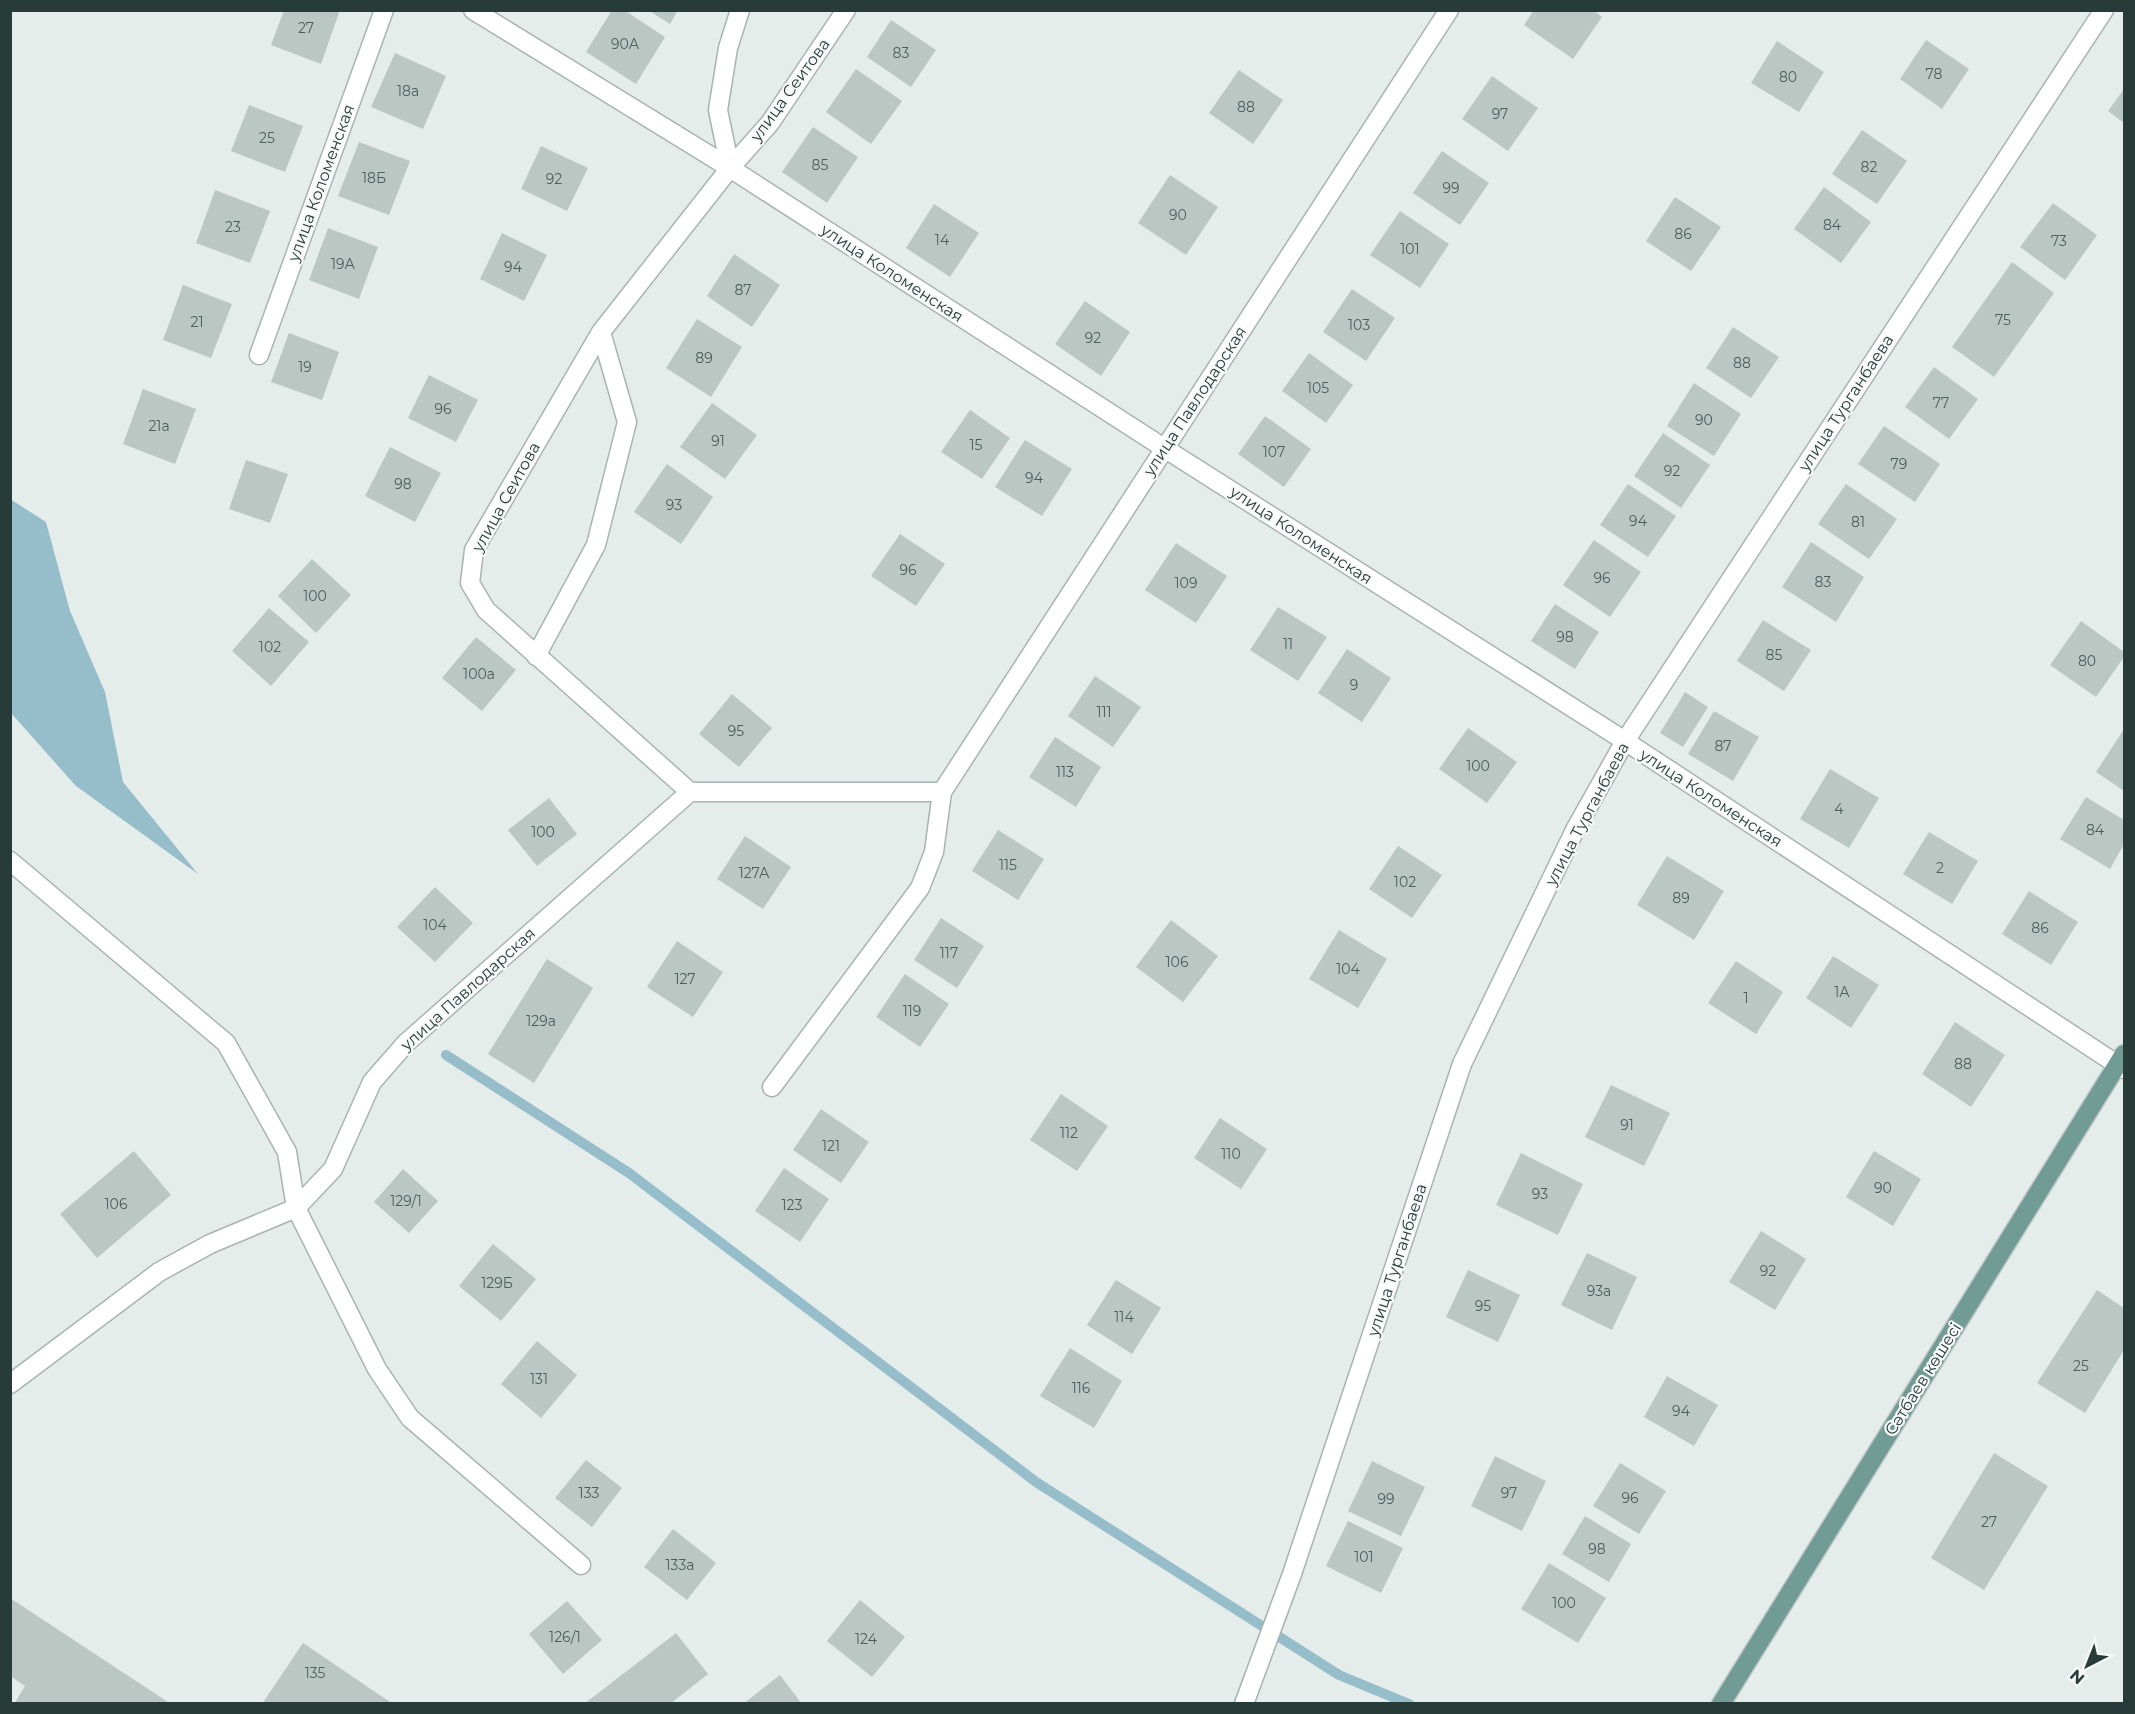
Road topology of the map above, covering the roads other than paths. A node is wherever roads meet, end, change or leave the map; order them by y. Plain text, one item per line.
1 (384, 10) edge
2 (473, 10) edge
3 (741, 10) edge
4 (846, 10) edge
5 (1449, 10) edge
6 (2104, 10) edge
7 (730, 168) junction
8 (601, 332) junction
9 (259, 355) dead end
10 (1164, 448) junction
11 (536, 656) junction
12 (1624, 741) junction
13 (690, 792) junction
14 (942, 792) junction
15 (10, 861) edge
16 (2122, 1062) edge
17 (772, 1087) dead end
18 (296, 1208) junction
19 (10, 1384) edge
20 (581, 1564) dead end
21 (1246, 1701) edge
22 (1721, 1704) edge

1 - 9 street, улица Коломенская
2 - 7 street, улица Коломенская
3 - 7 street, улица Сеитова
4 - 7 street, улица Сеитова
5 - 10 street, улица Павлодарская
6 - 12 street, улица Турганбаева
7 - 8 street, улица Сеитова
7 - 10 street, улица Коломенская
8 - 11 street
8 - 11 street, улица Сеитова
10 - 12 street, улица Коломенская
10 - 14 street, улица Павлодарская
11 - 13 street, улица Сеитова
12 - 16 street, улица Коломенская
12 - 21 street, улица Турганбаева
13 - 14 street
13 - 18 street, улица Павлодарская
14 - 17 street, улица Павлодарская
15 - 18 street
16 - 22 main road, Сәтбаев көшесі
18 - 19 street, улица Павлодарская
18 - 20 street

